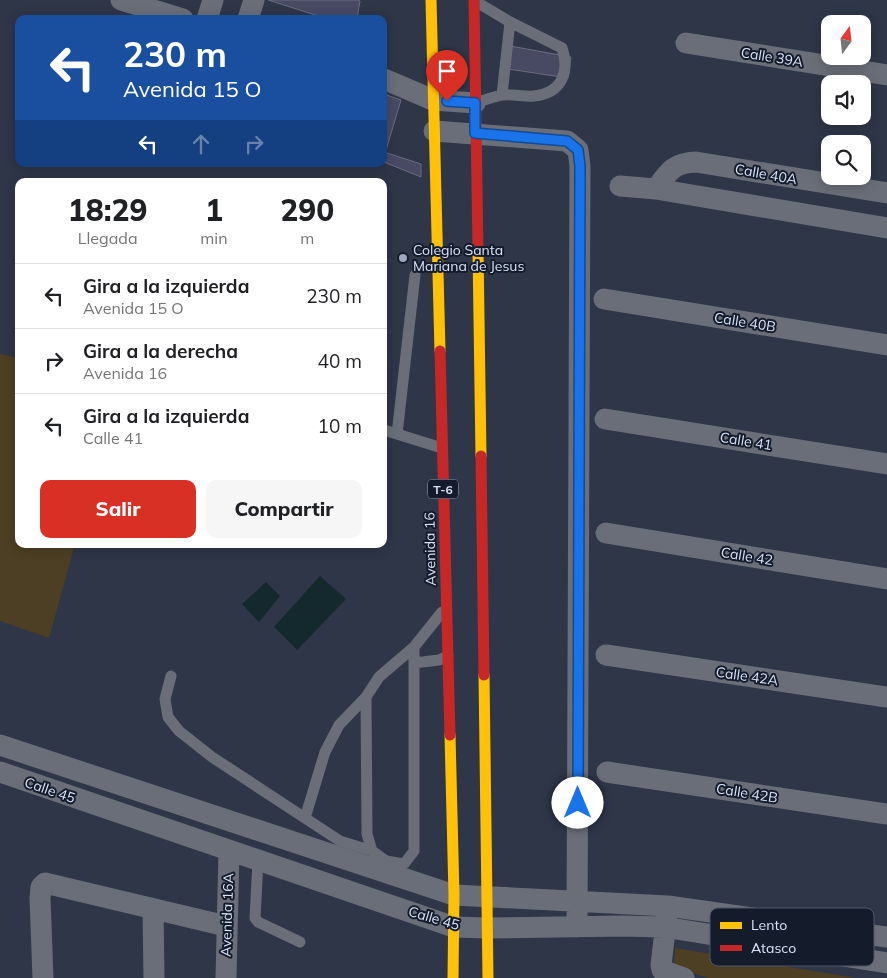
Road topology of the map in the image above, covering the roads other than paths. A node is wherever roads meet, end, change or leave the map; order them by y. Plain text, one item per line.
1 (121, 0) edge
2 (213, 0) edge
3 (254, 0) edge
4 (431, 0) edge
5 (474, 1) edge
6 (170, 15) edge
7 (208, 15) edge
8 (249, 15) edge
9 (510, 22) junction
10 (686, 43) dead end
11 (887, 75) edge
12 (387, 80) edge
13 (502, 95) junction
14 (433, 100) junction
15 (475, 103) junction
16 (434, 130) junction
17 (475, 133) junction
18 (620, 186) dead end
19 (855, 188) junction
20 (656, 189) junction
21 (887, 193) edge
22 (850, 221) junction
23 (887, 228) edge
24 (415, 275) dead end
25 (604, 299) dead end
26 (887, 345) edge
27 (604, 419) dead end
28 (387, 431) edge
29 (397, 434) junction
30 (442, 448) junction
31 (887, 464) edge
32 (606, 533) dead end
33 (887, 579) edge
34 (446, 606) junction
35 (414, 647) junction
36 (606, 655) dead end
37 (448, 656) junction
38 (414, 663) junction
39 (171, 676) dead end
40 (366, 697) junction
41 (887, 697) edge
42 (0, 745) edge
43 (0, 772) edge
44 (607, 772) dead end
45 (887, 814) edge
46 (305, 818) junction
47 (372, 851) junction
48 (229, 852) junction
49 (258, 861) junction
50 (454, 895) junction
51 (487, 898) junction
52 (577, 900) junction
53 (668, 906) junction
54 (153, 909) junction
55 (710, 912) edge
56 (226, 926) junction
57 (454, 927) junction
58 (577, 927) junction
59 (664, 927) junction
60 (487, 928) junction
61 (710, 934) edge
62 (874, 935) edge
63 (887, 937) edge
64 (300, 942) dead end
65 (874, 961) edge
66 (887, 963) edge
67 (43, 978) edge
68 (154, 978) edge
69 (226, 978) edge
70 (453, 978) edge
71 (488, 978) edge
72 (684, 978) edge

1 - 6 street
2 - 7 street
3 - 8 street
4 - 14 highway, Avenida 16 / T-6
5 - 9 lane
5 - 15 highway
9 - 13 lane
9 - 13 lane
10 - 11 street, Calle 39A
12 - 14 street
13 - 15 lane
14 - 15 street
14 - 16 highway, Avenida 16 / T-6
15 - 17 highway
16 - 17 street
16 - 30 highway, Avenida 16 / T-6
17 - 51 highway
17 - 52 street
18 - 20 street
19 - 20 street, Calle 40A
19 - 21 street, Calle 40A
19 - 22 street
20 - 22 street
22 - 23 street
24 - 29 lane
25 - 26 street, Calle 40B
27 - 31 street, Calle 41
28 - 29 lane
29 - 30 lane
30 - 34 highway, Avenida 16 / T-6
32 - 33 street, Calle 42
34 - 35 lane
34 - 37 highway, Avenida 16 / T-6
35 - 38 lane
35 - 40 lane
36 - 41 street, Calle 42A
37 - 38 lane
37 - 50 highway, Avenida 16 / T-6
38 - 47 lane
39 - 46 lane
40 - 46 lane
40 - 47 lane
42 - 50 street, Calle 45
43 - 48 street, Calle 45
44 - 45 street, Calle 42B
46 - 47 lane
48 - 49 street, Calle 45
48 - 56 street, Avenida 16A
49 - 57 street, Calle 45
49 - 64 lane
50 - 51 street, Calle 45
50 - 57 highway, Avenida 16 / T-6
51 - 52 street, Calle 45
51 - 60 highway
52 - 53 street, Calle 45
52 - 58 street
53 - 55 street, Calle 45
53 - 59 street
54 - 56 street
54 - 67 street
54 - 68 street
56 - 69 street, Avenida 16A
57 - 60 street, Calle 45
57 - 70 highway, Avenida 16 / T-6
58 - 59 street, Calle 45
58 - 60 street, Calle 45
59 - 61 street, Calle 45
59 - 72 street
60 - 71 highway
62 - 63 street, Calle 45
65 - 66 street, Calle 45

